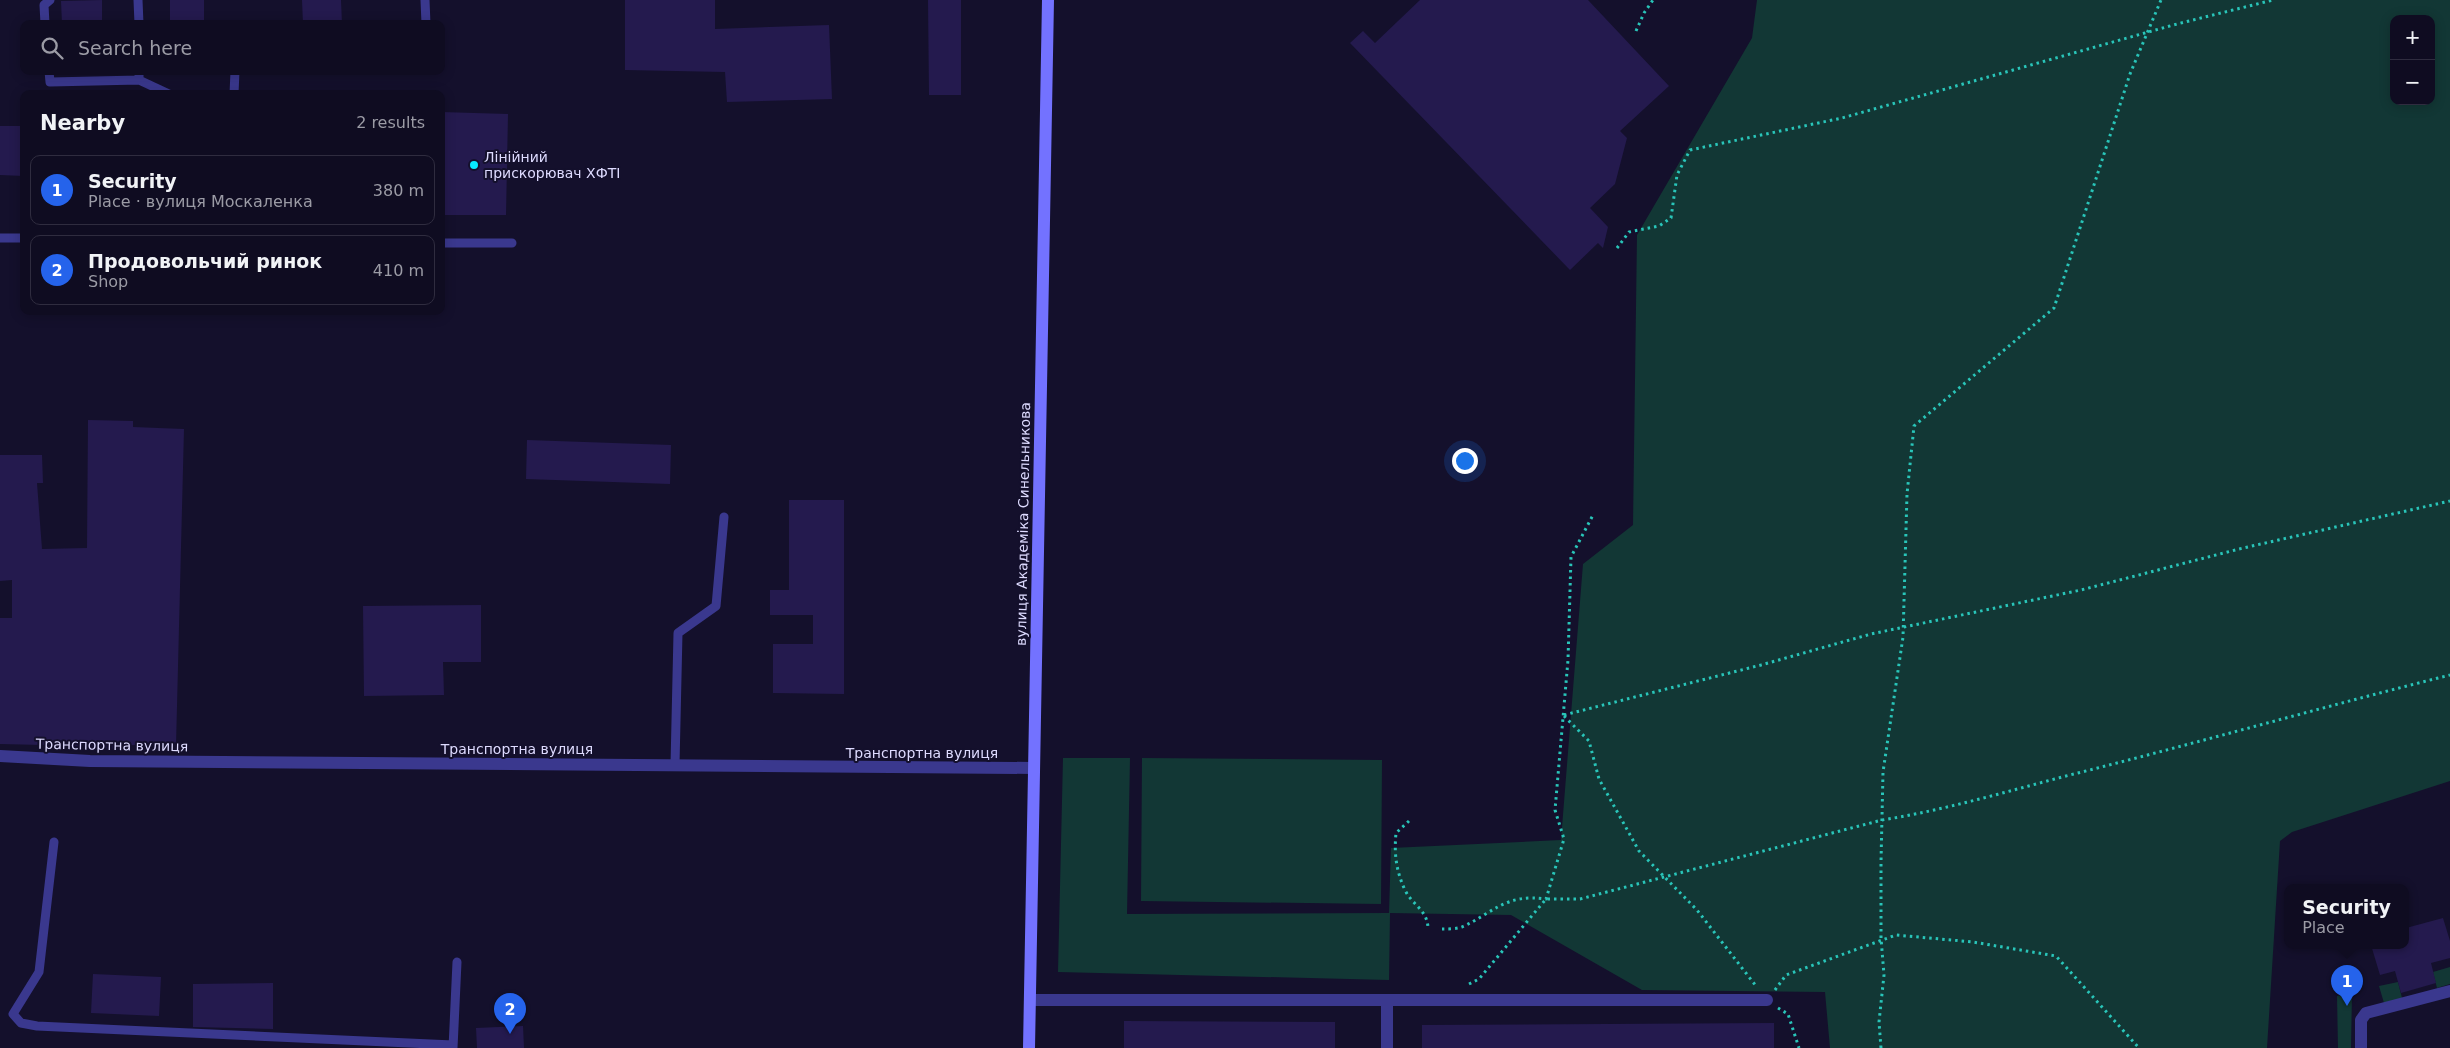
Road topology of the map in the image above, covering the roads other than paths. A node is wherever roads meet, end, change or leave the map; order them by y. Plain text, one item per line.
1 (50, 0) edge
2 (138, 0) edge
3 (425, 0) edge
4 (1048, 0) edge
5 (45, 20) edge
6 (138, 20) edge
7 (426, 20) edge
8 (49, 75) edge
9 (234, 75) edge
10 (139, 76) edge
11 (162, 90) edge
12 (234, 90) edge
13 (0, 238) edge
14 (20, 238) edge
15 (445, 243) edge
16 (512, 243) dead end
17 (724, 517) dead end
18 (0, 756) edge
19 (675, 766) junction
20 (1033, 768) junction
21 (54, 842) dead end
22 (457, 962) dead end
23 (2450, 990) edge
24 (1030, 1000) junction
25 (1388, 1000) junction
26 (1767, 1000) road end
27 (453, 1046) edge
28 (1029, 1048) edge
29 (1387, 1048) edge
30 (2360, 1048) edge

1 - 5 lane
2 - 6 lane
3 - 7 lane
4 - 20 street, вулиця Академіка Синельникова
8 - 10 lane
9 - 12 lane
10 - 11 lane
13 - 14 lane
15 - 16 lane
17 - 19 lane
18 - 19 street, Транспортна вулиця
19 - 20 street, Транспортна вулиця
20 - 24 street, вулиця Академіка Синельникова
21 - 27 lane
22 - 27 lane
23 - 30 street
24 - 25 street
24 - 28 street, вулиця Академіка Синельникова
25 - 26 street
25 - 29 street

